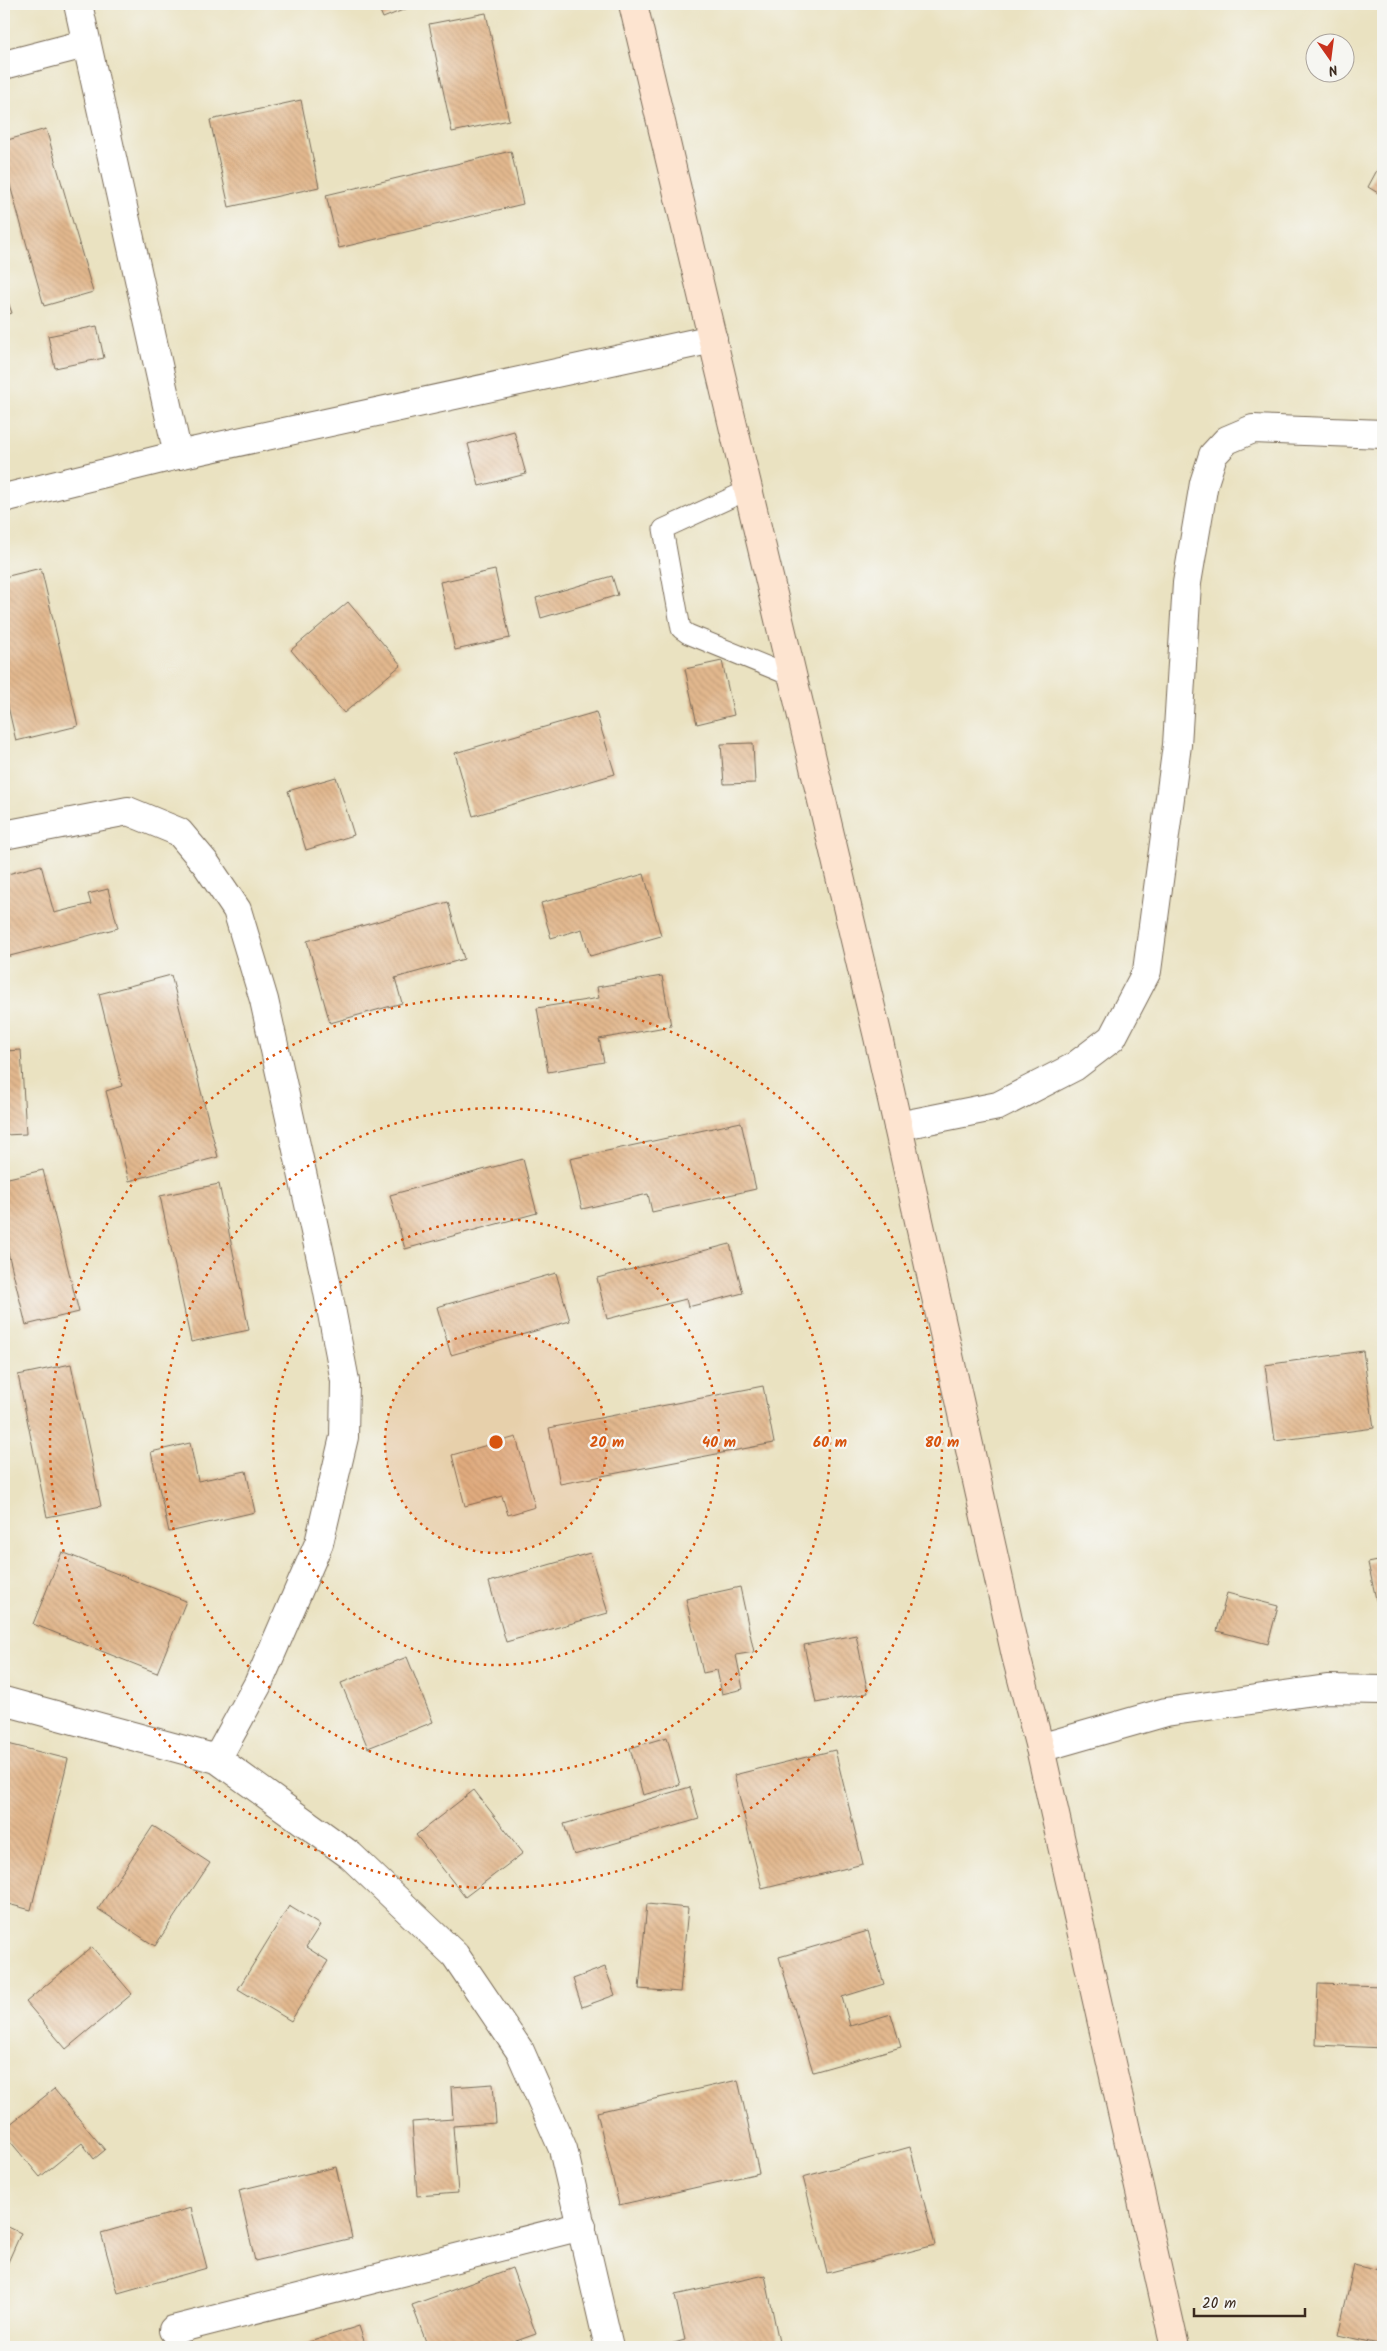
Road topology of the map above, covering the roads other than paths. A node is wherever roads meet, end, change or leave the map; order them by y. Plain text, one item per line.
1 (78, 4) edge
2 (633, 4) edge
3 (85, 44) junction
4 (4, 65) edge
5 (713, 339) junction
6 (1383, 434) edge
7 (178, 455) junction
8 (748, 490) junction
9 (4, 498) edge
10 (793, 677) junction
11 (4, 835) edge
12 (898, 1126) junction
13 (1383, 1690) edge
14 (4, 1701) edge
15 (1040, 1748) junction
16 (217, 1759) junction
17 (582, 2226) junction
18 (174, 2330) dead end
19 (609, 2347) edge
20 (1175, 2347) edge

1 - 3 street
2 - 5 street
3 - 4 street
3 - 7 street
5 - 7 street
5 - 8 street
6 - 12 street
7 - 9 street
8 - 10 street
8 - 10 lane
10 - 12 street
11 - 16 street
12 - 15 street
13 - 15 street
14 - 16 street
15 - 20 street
16 - 17 street
17 - 18 street
17 - 19 street

